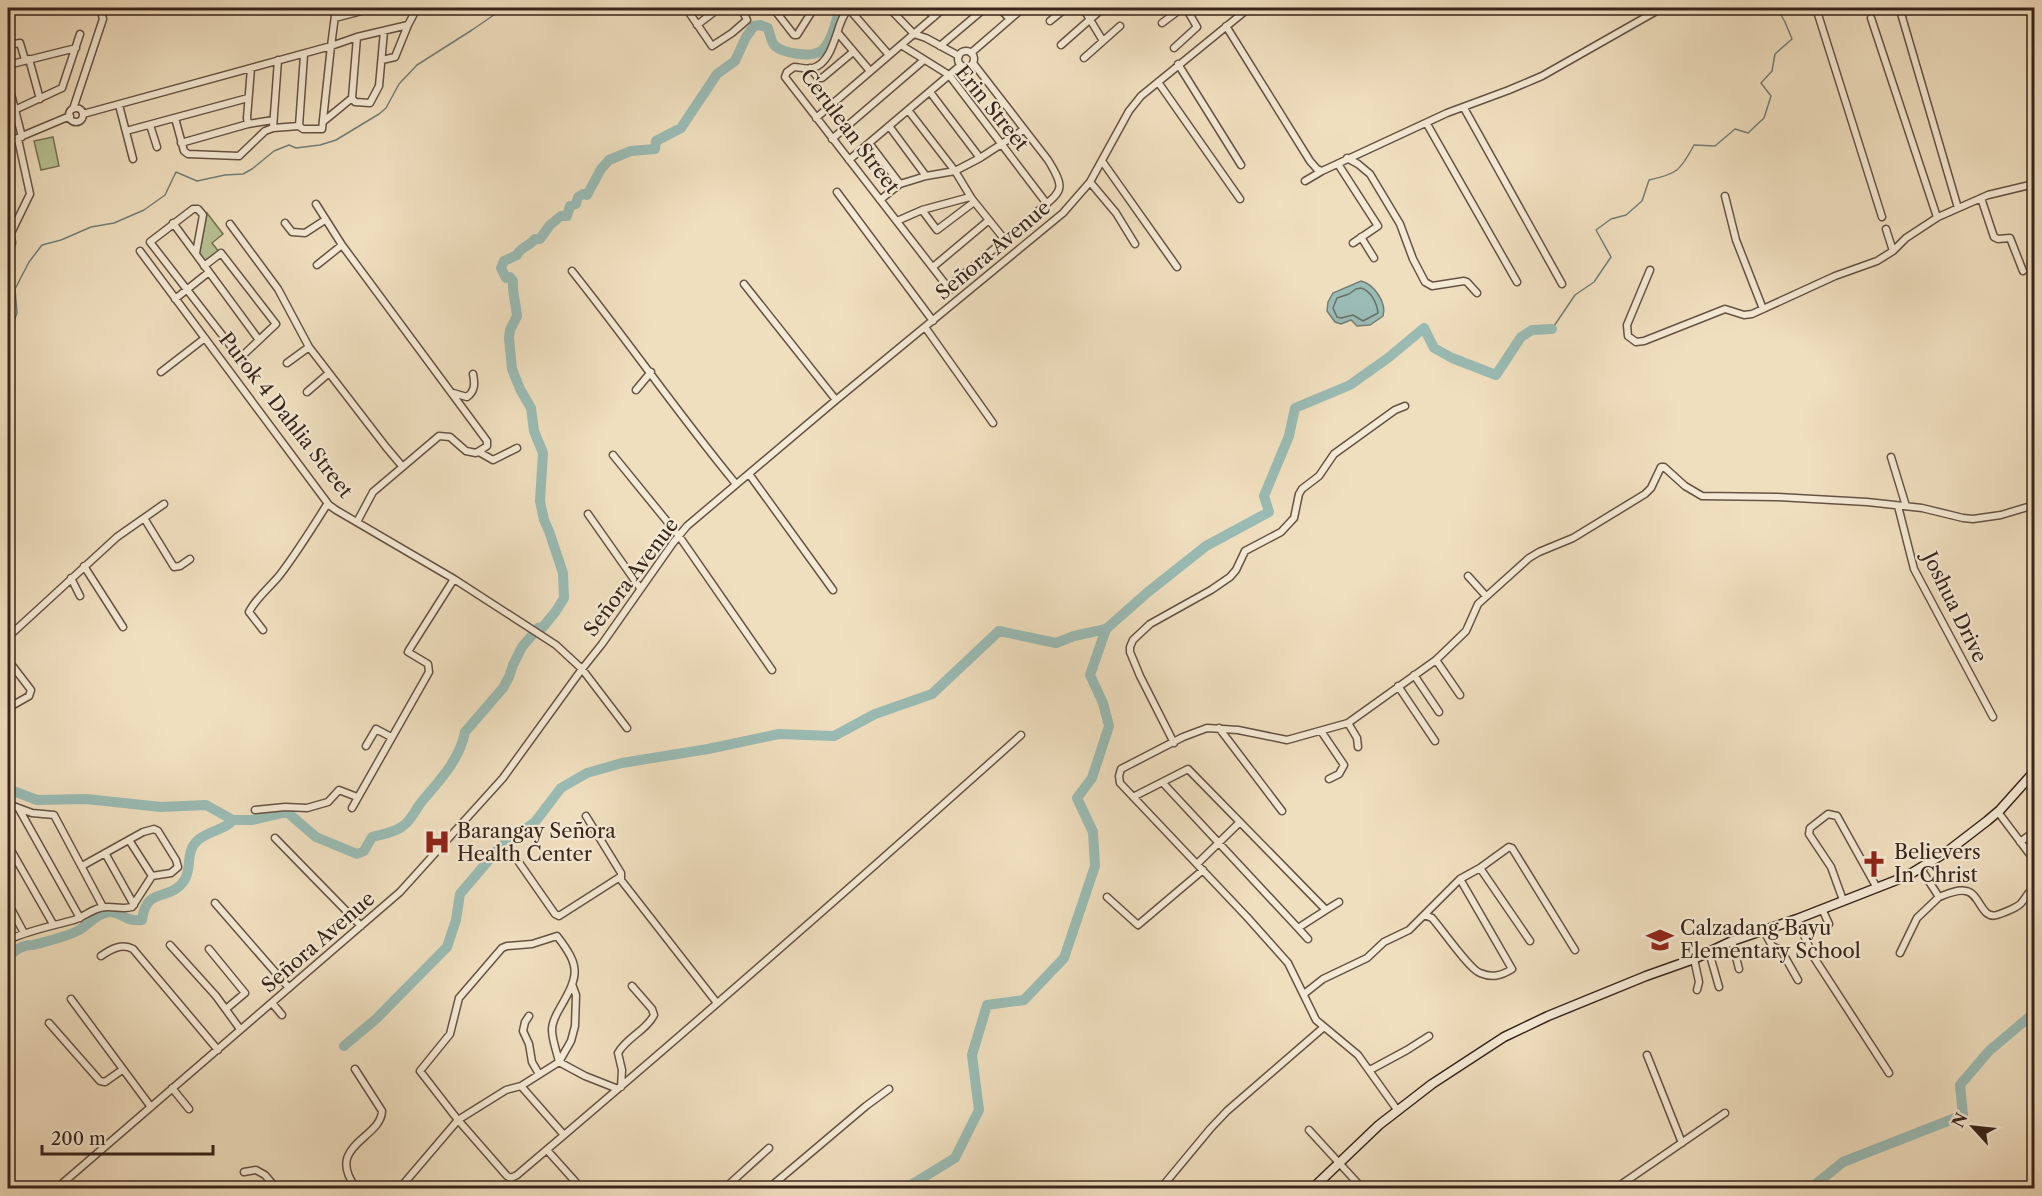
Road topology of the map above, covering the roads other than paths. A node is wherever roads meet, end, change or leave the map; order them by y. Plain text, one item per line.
1 (100, 8) edge
2 (336, 8) edge
3 (373, 8) edge
4 (417, 8) edge
5 (686, 8) edge
6 (714, 8) edge
7 (741, 8) edge
8 (773, 8) edge
9 (784, 8) edge
10 (814, 8) edge
11 (889, 8) edge
12 (926, 8) edge
13 (944, 8) edge
14 (986, 8) edge
15 (999, 8) edge
16 (1023, 8) edge
17 (1066, 8) edge
18 (1083, 8) edge
19 (1103, 8) edge
20 (1182, 8) edge
21 (1186, 8) edge
22 (1249, 8) edge
23 (1816, 8) edge
24 (1660, 9) edge
25 (1900, 10) dead end
26 (778, 15) junction
27 (934, 16) junction
28 (335, 18) junction
29 (1871, 18) dead end
30 (1010, 19) junction
31 (1090, 19) junction
32 (1050, 21) dead end
33 (1162, 23) dead end
34 (408, 25) junction
35 (697, 25) junction
36 (1120, 26) dead end
37 (1226, 26) junction
38 (384, 31) junction
39 (838, 33) junction
40 (80, 34) dead end
41 (914, 34) junction
42 (357, 37) junction
43 (1103, 41) junction
44 (8, 45) edge
45 (901, 45) junction
46 (1061, 45) dead end
47 (331, 46) junction
48 (940, 46) junction
49 (76, 48) junction
50 (1174, 48) dead end
51 (853, 52) junction
52 (971, 53) junction
53 (304, 55) junction
54 (889, 55) junction
55 (958, 56) junction
56 (1084, 58) dead end
57 (27, 60) junction
58 (278, 60) junction
59 (382, 60) junction
60 (924, 60) junction
61 (973, 63) junction
62 (1178, 64) junction
63 (8, 65) edge
64 (961, 66) junction
65 (251, 68) junction
66 (810, 69) junction
67 (870, 71) junction
68 (949, 75) junction
69 (8, 82) edge
70 (1158, 82) junction
71 (930, 92) junction
72 (248, 98) junction
73 (352, 98) junction
74 (40, 99) junction
75 (119, 105) junction
76 (1464, 108) junction
77 (908, 110) junction
78 (15, 111) junction
79 (71, 112) junction
80 (8, 113) edge
81 (83, 114) junction
82 (175, 118) junction
83 (816, 118) junction
84 (273, 120) junction
85 (324, 121) junction
86 (1427, 123) junction
87 (248, 124) junction
88 (150, 125) junction
89 (298, 126) junction
90 (890, 126) junction
91 (273, 128) junction
92 (1023, 130) junction
93 (126, 131) junction
94 (20, 138) junction
95 (832, 139) junction
96 (8, 142) edge
97 (181, 143) junction
98 (869, 143) junction
99 (1002, 145) junction
100 (157, 147) dead end
101 (980, 158) junction
102 (1347, 158) junction
103 (133, 159) dead end
104 (849, 160) junction
105 (1102, 161) junction
106 (1338, 164) junction
107 (1241, 165) dead end
108 (955, 171) junction
109 (1322, 171) junction
110 (926, 176) junction
111 (1305, 181) dead end
112 (1090, 182) junction
113 (900, 184) junction
114 (2034, 184) edge
115 (837, 192) dead end
116 (1725, 196) dead end
117 (1981, 198) junction
118 (972, 199) junction
119 (1240, 199) dead end
120 (880, 200) junction
121 (315, 204) dead end
122 (1047, 204) junction
123 (1958, 208) junction
124 (922, 210) junction
125 (1036, 213) dead end
126 (8, 215) edge
127 (1882, 217) dead end
128 (1937, 217) junction
129 (325, 220) junction
130 (989, 220) junction
131 (897, 221) junction
132 (173, 223) junction
133 (285, 223) dead end
134 (230, 224) dead end
135 (1886, 230) dead end
136 (11, 233) junction
137 (1012, 234) dead end
138 (1361, 237) junction
139 (1005, 240) junction
140 (1353, 243) dead end
141 (1135, 244) dead end
142 (342, 245) junction
143 (8, 249) edge
144 (140, 251) dead end
145 (1893, 251) junction
146 (196, 253) junction
147 (1374, 258) dead end
148 (316, 265) dead end
149 (204, 266) junction
150 (933, 267) junction
151 (1177, 267) dead end
152 (1650, 270) dead end
153 (572, 271) dead end
154 (2023, 271) dead end
155 (209, 272) junction
156 (1517, 282) dead end
157 (744, 284) dead end
158 (1562, 284) dead end
159 (188, 289) junction
160 (1477, 292) dead end
161 (176, 299) junction
162 (1763, 309) junction
163 (933, 321) junction
164 (926, 327) junction
165 (205, 338) junction
166 (260, 340) junction
167 (309, 347) junction
168 (287, 363) dead end
169 (161, 372) dead end
170 (651, 372) junction
171 (329, 373) junction
172 (473, 374) dead end
173 (636, 390) dead end
174 (307, 392) dead end
175 (453, 392) junction
176 (836, 400) junction
177 (1405, 406) dead end
178 (993, 423) dead end
179 (517, 448) dead end
180 (479, 452) junction
181 (613, 455) dead end
182 (1891, 458) dead end
183 (402, 466) junction
184 (749, 474) junction
185 (736, 484) junction
186 (164, 504) dead end
187 (329, 505) junction
188 (2034, 505) edge
189 (1898, 506) junction
190 (1906, 506) junction
191 (588, 514) dead end
192 (144, 518) junction
193 (357, 522) junction
194 (679, 536) junction
195 (190, 559) dead end
196 (84, 566) junction
197 (1468, 576) dead end
198 (71, 578) junction
199 (454, 579) junction
200 (640, 588) junction
201 (833, 590) dead end
202 (80, 596) dead end
203 (1486, 596) junction
204 (123, 627) dead end
205 (263, 630) dead end
206 (8, 637) edge
207 (8, 660) edge
208 (1436, 660) junction
209 (582, 669) junction
210 (772, 670) dead end
211 (1414, 675) junction
212 (1398, 686) junction
213 (1460, 695) dead end
214 (8, 708) edge
215 (1439, 712) dead end
216 (1993, 717) dead end
217 (1348, 723) junction
218 (627, 728) dead end
219 (1219, 728) junction
220 (1322, 731) junction
221 (1021, 735) dead end
222 (392, 737) junction
223 (1435, 741) dead end
224 (1174, 742) junction
225 (366, 746) dead end
226 (1358, 747) dead end
227 (2034, 772) edge
228 (1329, 779) dead end
229 (1163, 783) junction
230 (357, 797) junction
231 (1133, 797) junction
232 (8, 804) edge
233 (352, 808) dead end
234 (19, 809) junction
235 (255, 810) dead end
236 (1282, 811) dead end
237 (1998, 812) junction
238 (586, 816) dead end
239 (1240, 822) junction
240 (2034, 832) edge
241 (275, 837) dead end
242 (129, 840) junction
243 (2019, 842) junction
244 (1218, 843) junction
245 (8, 845) edge
246 (105, 853) junction
247 (2034, 860) edge
248 (518, 861) dead end
249 (1197, 864) junction
250 (81, 866) junction
251 (1480, 868) junction
252 (1921, 869) junction
253 (1203, 870) junction
254 (152, 876) junction
255 (620, 877) junction
256 (1460, 879) junction
257 (1877, 888) junction
258 (2034, 889) edge
259 (1107, 897) dead end
260 (1939, 897) junction
261 (1843, 900) junction
262 (1339, 902) dead end
263 (8, 903) edge
264 (215, 903) dead end
265 (134, 905) junction
266 (103, 907) junction
267 (1822, 909) junction
268 (1326, 910) junction
269 (1425, 915) junction
270 (80, 918) junction
271 (1797, 919) junction
272 (52, 924) junction
273 (1828, 924) dead end
274 (362, 926) junction
275 (1298, 928) junction
276 (1764, 931) junction
277 (24, 933) junction
278 (1308, 939) dead end
279 (8, 940) edge
280 (1530, 940) dead end
281 (1732, 941) junction
282 (170, 945) dead end
283 (209, 949) dead end
284 (1575, 950) dead end
285 (1708, 952) junction
286 (1900, 953) dead end
287 (101, 956) dead end
288 (1694, 959) junction
289 (1739, 969) dead end
290 (1798, 980) dead end
291 (572, 984) junction
292 (632, 986) dead end
293 (1719, 987) dead end
294 (289, 988) junction
295 (1697, 990) dead end
296 (1304, 994) junction
297 (70, 999) dead end
298 (272, 1003) junction
299 (717, 1003) junction
300 (226, 1009) junction
301 (282, 1015) dead end
302 (530, 1016) dead end
303 (49, 1023) dead end
304 (1324, 1027) junction
305 (240, 1029) junction
306 (1429, 1036) dead end
307 (218, 1050) junction
308 (1647, 1055) dead end
309 (559, 1062) junction
310 (355, 1069) dead end
311 (122, 1070) junction
312 (1370, 1070) junction
313 (1889, 1073) dead end
314 (539, 1074) junction
315 (521, 1086) junction
316 (172, 1088) junction
317 (619, 1088) junction
318 (889, 1089) dead end
319 (151, 1107) junction
320 (189, 1109) dead end
321 (1398, 1111) junction
322 (1725, 1113) dead end
323 (458, 1120) junction
324 (1309, 1130) dead end
325 (564, 1135) junction
326 (1682, 1143) junction
327 (769, 1148) dead end
328 (547, 1150) junction
329 (1338, 1163) junction
330 (244, 1172) dead end
331 (57, 1188) edge
332 (276, 1188) edge
333 (356, 1188) edge
334 (400, 1188) edge
335 (581, 1188) edge
336 (725, 1188) edge
337 (769, 1188) edge
338 (1161, 1188) edge
339 (1313, 1188) edge
340 (1362, 1188) edge
341 (1616, 1188) edge

1 - 79 street
2 - 28 street
3 - 28 street
4 - 34 street
5 - 35 street
6 - 35 street
7 - 35 street
8 - 26 street
9 - 26 street
10 - 26 street
11 - 41 street
12 - 27 street
13 - 27 street
14 - 48 street
15 - 30 street
16 - 30 street
17 - 32 street
18 - 31 street
19 - 31 street
20 - 33 street
21 - 50 street
22 - 37 street, Señora Avenue
23 - 127 street
24 - 76 street
25 - 123 street
27 - 41 street
28 - 47 street
29 - 128 street
30 - 52 street
31 - 43 street
31 - 46 street
34 - 38 street
34 - 59 street
36 - 43 street
37 - 62 street, Señora Avenue
37 - 109 street
38 - 42 street
38 - 59 street
39 - 51 street
39 - 54 street, Cerulean Street
39 - 66 street, Cerulean Street
40 - 49 street
41 - 45 street
41 - 48 street
42 - 47 street
42 - 73 street
43 - 56 street
44 - 57 street
45 - 54 street
45 - 60 street, Erin Street
47 - 53 street
47 - 85 street
48 - 55 street
49 - 57 street
49 - 74 street
51 - 66 street
51 - 67 street
52 - 55 street
52 - 61 street
53 - 58 street
53 - 89 street
54 - 67 street
55 - 64 street
57 - 63 street
57 - 74 street
58 - 65 street
58 - 84 street
59 - 73 street
60 - 68 street, Erin Street
60 - 95 street
61 - 64 street
61 - 92 street
62 - 70 street, Señora Avenue
62 - 107 street
64 - 68 street
65 - 72 street
65 - 75 street
66 - 83 street, Cerulean Street
67 - 83 street
68 - 71 street
68 - 99 street, Erin Street
69 - 78 street
70 - 105 street, Señora Avenue
70 - 119 street
71 - 77 street
71 - 101 street
72 - 82 street
72 - 87 street
73 - 85 street
74 - 78 street
75 - 81 street
75 - 93 street
76 - 86 street
76 - 158 street
77 - 90 street
77 - 108 street
78 - 80 street
78 - 94 street
79 - 81 street
79 - 81 street
79 - 94 street
82 - 88 street
82 - 97 street
83 - 95 street, Cerulean Street
84 - 87 street
84 - 91 street
85 - 89 street
86 - 102 street
86 - 156 street
87 - 97 street
88 - 93 street
88 - 100 street
89 - 91 street
90 - 98 street
90 - 110 street
91 - 97 street
92 - 99 street
92 - 122 street
93 - 103 street
94 - 96 street
94 - 136 street
95 - 104 street, Cerulean Street
98 - 104 street
98 - 113 street
99 - 101 street
99 - 122 street, Erin Street
101 - 108 street
102 - 106 street
102 - 160 street
104 - 120 street, Cerulean Street
105 - 112 street, Señora Avenue
105 - 151 street
106 - 109 street
106 - 138 street
108 - 110 street
108 - 118 street
109 - 111 street
110 - 113 street
112 - 141 street
112 - 163 street, Señora Avenue
113 - 120 street
114 - 117 street
115 - 163 street
116 - 162 street
117 - 123 street
117 - 154 street
118 - 124 street
118 - 124 street
118 - 130 street
120 - 131 street, Cerulean Street
121 - 129 street
122 - 125 street
123 - 128 street
124 - 131 street
126 - 136 street
128 - 145 street
129 - 133 street
129 - 142 street
130 - 139 street
130 - 150 street
131 - 150 street, Cerulean Street
132 - 146 street
132 - 146 street
132 - 159 street
134 - 167 street
135 - 145 street
136 - 143 street
137 - 139 street
138 - 140 street
138 - 147 street
139 - 150 street, Cerulean Street
142 - 148 street
142 - 175 street
144 - 161 street, Purok 4 Dahlia Street
145 - 162 street
146 - 149 street
149 - 155 street
149 - 166 street
152 - 162 street
153 - 170 street
155 - 159 street
155 - 166 street
157 - 176 street
159 - 161 street
159 - 166 street
161 - 165 street, Purok 4 Dahlia Street
163 - 164 street, Señora Avenue
164 - 176 street, Señora Avenue
164 - 178 street
165 - 169 street
165 - 187 street, Purok 4 Dahlia Street
167 - 168 street
167 - 171 street
170 - 173 street
170 - 185 street
171 - 174 street
171 - 183 street
172 - 175 street
175 - 180 street
176 - 184 street, Señora Avenue
177 - 224 street
179 - 180 street
180 - 183 street
181 - 194 street
182 - 190 street
183 - 193 street
184 - 185 street, Señora Avenue
184 - 201 street
185 - 194 street, Señora Avenue
186 - 192 street
187 - 193 street, Purok 4 Dahlia Street
187 - 205 street
188 - 190 street
189 - 190 street
189 - 203 street
189 - 216 street, Joshua Drive
191 - 200 street
192 - 195 street
192 - 196 street
193 - 199 street, Purok 4 Dahlia Street
194 - 200 street, Señora Avenue
194 - 210 street
196 - 198 street
196 - 204 street
197 - 203 street
198 - 202 street
198 - 206 street
199 - 209 street, Purok 4 Dahlia Street
199 - 222 street
200 - 209 street, Señora Avenue
203 - 208 street
207 - 214 street
208 - 211 street
208 - 213 street
209 - 218 street, Purok 4 Dahlia Street
209 - 274 street, Señora Avenue
211 - 212 street
211 - 215 street
212 - 217 street
212 - 223 street
217 - 220 street
217 - 226 street
219 - 220 street
219 - 224 street
219 - 236 street
220 - 228 street
221 - 299 street
222 - 225 street
222 - 230 street
224 - 231 street
227 - 237 street
229 - 231 street
229 - 239 street
229 - 244 street
230 - 233 street
230 - 235 street
231 - 249 street
232 - 234 street
234 - 250 street
234 - 270 street
237 - 243 street
237 - 252 street
238 - 255 street
239 - 244 street
239 - 268 street
240 - 243 street
241 - 274 street
242 - 246 street
242 - 254 street
242 - 254 street
243 - 247 street
244 - 249 street
244 - 275 street
245 - 272 street
246 - 250 street
246 - 265 street
248 - 255 street
249 - 253 street
250 - 266 street
251 - 256 street
251 - 280 street
251 - 284 street
252 - 257 street
252 - 260 street
253 - 259 street
253 - 296 street
254 - 265 street
255 - 299 street
256 - 269 street
256 - 269 street
257 - 261 street
257 - 261 street
258 - 260 street
260 - 286 street
261 - 267 street
262 - 268 street
263 - 277 street
264 - 294 street
265 - 266 street
266 - 270 street
267 - 271 street
267 - 273 street
268 - 275 street
269 - 296 street
270 - 272 street
271 - 276 street
271 - 313 street
272 - 277 street
274 - 294 street, Señora Avenue
275 - 278 street
276 - 281 street
276 - 290 street
277 - 279 street
281 - 285 street
281 - 289 street
282 - 300 street
283 - 300 street
285 - 288 street
285 - 293 street
287 - 307 street
288 - 295 street
288 - 321 street
291 - 309 street
291 - 309 street
291 - 323 street
292 - 317 street
294 - 298 street, Señora Avenue
296 - 304 street
297 - 311 street
298 - 301 street
298 - 305 street, Señora Avenue
299 - 317 street
300 - 305 street
302 - 314 street
303 - 311 street
304 - 312 street
304 - 338 street
305 - 307 street, Señora Avenue
306 - 312 street
307 - 316 street, Señora Avenue
308 - 326 street
309 - 314 street
309 - 317 street
310 - 333 street
311 - 319 street
312 - 321 street
314 - 315 street
315 - 323 street
315 - 325 street
316 - 319 street, Señora Avenue
316 - 320 street
317 - 325 street
318 - 337 street
319 - 331 street, Señora Avenue
321 - 329 street
322 - 326 street
323 - 328 street
323 - 334 street
324 - 329 street
325 - 328 street
326 - 341 street
327 - 336 street
328 - 335 street
329 - 339 street
329 - 340 street
330 - 332 street

